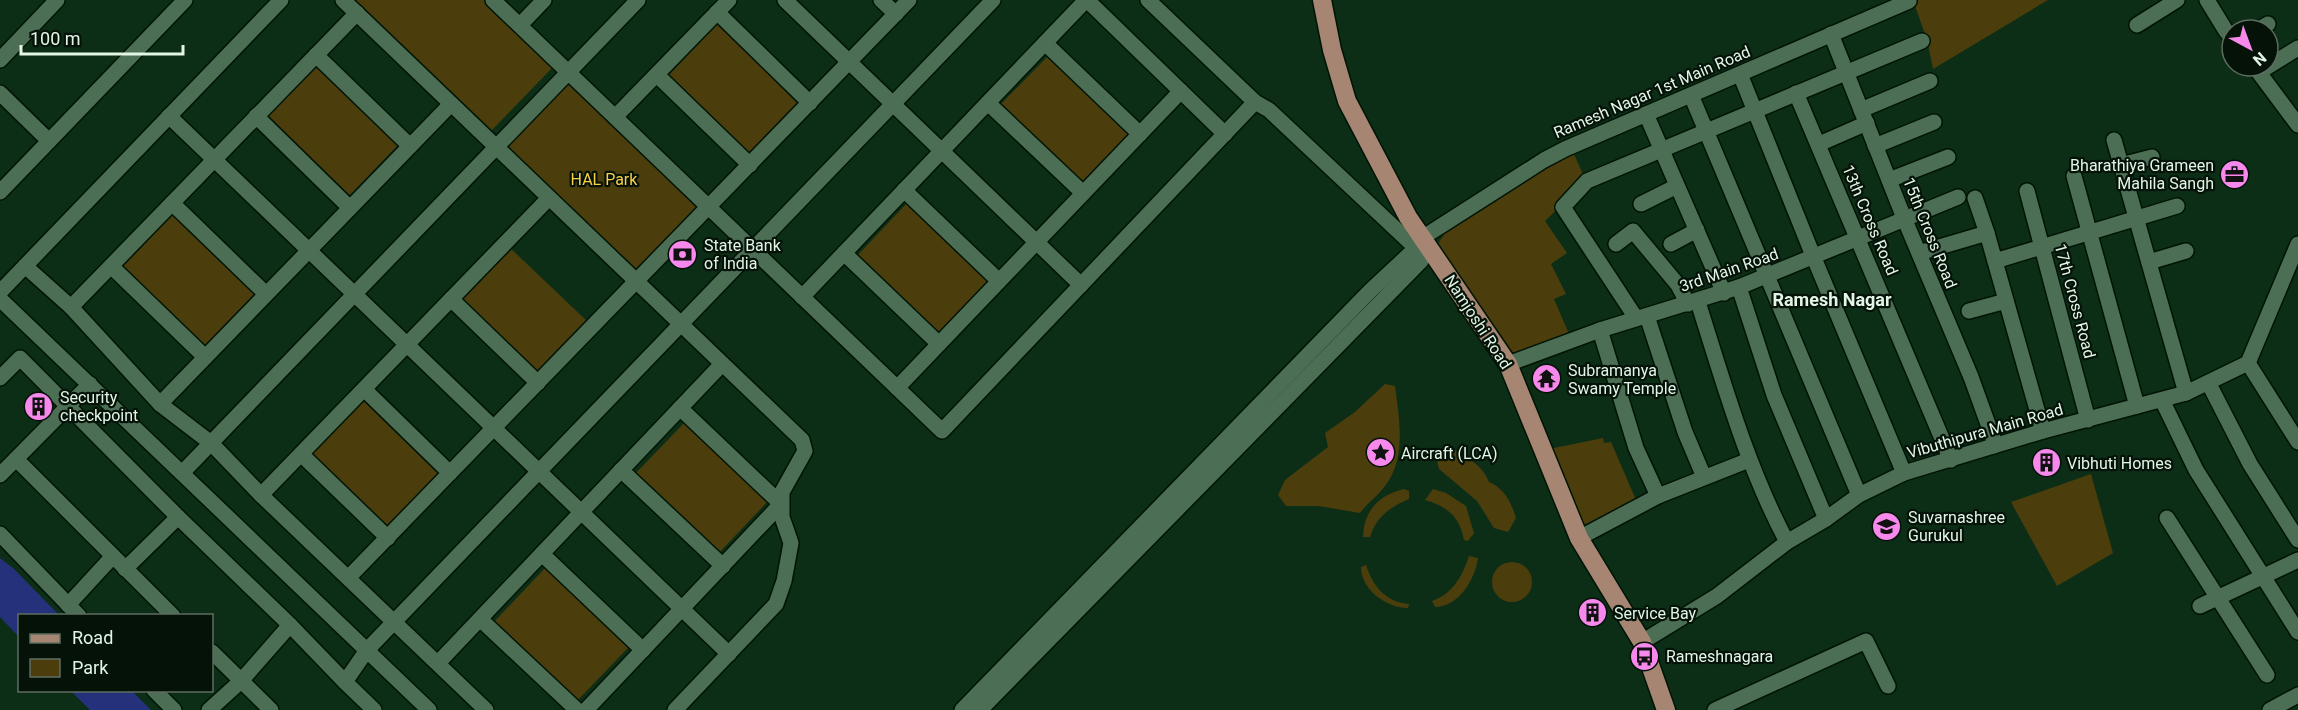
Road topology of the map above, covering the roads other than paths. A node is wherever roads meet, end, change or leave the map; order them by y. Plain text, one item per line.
1 (57, 0) edge
2 (185, 0) edge
3 (281, 0) edge
4 (343, 0) edge
5 (494, 0) edge
6 (544, 0) edge
7 (638, 0) edge
8 (729, 0) edge
9 (785, 0) edge
10 (881, 0) edge
11 (909, 0) edge
12 (993, 0) edge
13 (1086, 0) edge
14 (1148, 0) edge
15 (1322, 0) edge
16 (2177, 0) edge
17 (2207, 0) edge
18 (1909, 1) edge
19 (717, 12) junction
20 (357, 13) junction
21 (896, 14) junction
22 (2220, 22) edge
23 (520, 25) junction
24 (2137, 25) dead end
25 (1832, 34) junction
26 (1922, 41) dead end
27 (1045, 43) junction
28 (2298, 48) edge
29 (316, 55) junction
30 (2280, 57) edge
31 (0, 60) edge
32 (849, 62) junction
33 (568, 72) junction
34 (1846, 72) junction
35 (1740, 74) junction
36 (657, 75) junction
37 (2264, 78) edge
38 (1930, 81) dead end
39 (1181, 91) junction
40 (0, 93) edge
41 (1796, 93) junction
42 (1691, 95) junction
43 (810, 103) junction
44 (988, 103) junction
45 (451, 104) junction
46 (893, 104) junction
47 (1262, 106) junction
48 (1756, 110) junction
49 (1646, 114) junction
50 (169, 116) junction
51 (256, 116) junction
52 (615, 117) junction
53 (1864, 117) junction
54 (1934, 122) dead end
55 (2298, 124) edge
56 (1707, 131) junction
57 (1140, 134) junction
58 (1225, 134) junction
59 (2114, 140) dead end
60 (49, 141) junction
61 (1819, 144) junction
62 (410, 146) junction
63 (1875, 146) junction
64 (496, 147) junction
65 (1662, 150) junction
66 (942, 151) junction
67 (1948, 157) dead end
68 (2152, 157) dead end
69 (214, 159) junction
70 (750, 165) junction
71 (2121, 165) junction
72 (2074, 176) dead end
73 (1889, 180) junction
74 (1677, 186) junction
75 (904, 190) junction
76 (2026, 191) dead end
77 (0, 192) edge
78 (1083, 193) junction
79 (1958, 197) dead end
80 (549, 198) junction
81 (1975, 198) dead end
82 (172, 203) junction
83 (1641, 204) dead end
84 (2178, 206) dead end
85 (709, 207) junction
86 (350, 208) junction
87 (1904, 218) junction
88 (2136, 218) junction
89 (1697, 230) junction
90 (2090, 232) junction
91 (1987, 233) junction
92 (1858, 238) junction
93 (1037, 242) junction
94 (2298, 243) edge
95 (1422, 244) junction
96 (1616, 244) dead end
97 (1671, 244) dead end
98 (2041, 247) junction
99 (309, 250) junction
100 (753, 250) junction
101 (2186, 251) dead end
102 (844, 253) junction
103 (1919, 254) junction
104 (1814, 258) junction
105 (1995, 261) junction
106 (2149, 262) junction
107 (25, 266) junction
108 (111, 266) junction
109 (1769, 276) junction
110 (999, 281) junction
111 (636, 282) junction
112 (1081, 285) junction
113 (1739, 287) junction
114 (0, 292) edge
115 (1724, 293) junction
116 (266, 294) junction
117 (355, 294) junction
118 (802, 297) junction
119 (0, 299) edge
120 (451, 299) junction
121 (2006, 301) junction
122 (1693, 303) junction
123 (70, 307) junction
124 (1969, 310) dead end
125 (1642, 317) junction
126 (681, 324) junction
127 (1600, 330) junction
128 (939, 344) junction
129 (407, 345) junction
130 (205, 357) junction
131 (2248, 363) junction
132 (722, 364) junction
133 (1508, 364) junction
134 (0, 378) edge
135 (538, 383) junction
136 (90, 384) junction
137 (2209, 384) junction
138 (897, 388) junction
139 (364, 389) junction
140 (2186, 393) junction
141 (2162, 400) junction
142 (160, 404) junction
143 (69, 406) junction
144 (2137, 406) junction
145 (680, 408) junction
146 (2088, 420) junction
147 (494, 428) junction
148 (2043, 431) junction
149 (2298, 442) edge
150 (211, 443) junction
151 (1994, 446) junction
152 (301, 454) junction
153 (16, 459) junction
154 (1749, 460) junction
155 (1951, 460) junction
156 (621, 470) junction
157 (539, 472) junction
158 (182, 473) junction
159 (450, 473) junction
160 (1904, 473) junction
161 (0, 475) edge
162 (1704, 477) junction
163 (261, 495) junction
164 (1859, 495) junction
165 (1658, 496) junction
166 (781, 504) junction
167 (581, 512) junction
168 (178, 517) junction
169 (2167, 518) dead end
170 (1826, 519) junction
171 (0, 534) edge
172 (388, 538) junction
173 (1579, 538) junction
174 (2298, 540) edge
175 (1787, 543) junction
176 (542, 554) junction
177 (113, 556) junction
178 (2298, 561) edge
179 (723, 566) junction
180 (125, 569) junction
181 (2264, 577) junction
182 (349, 578) junction
183 (2219, 598) junction
184 (2200, 606) dead end
185 (682, 609) junction
186 (74, 610) edge
187 (172, 614) edge
188 (480, 619) junction
189 (395, 622) junction
190 (290, 625) junction
191 (2298, 632) edge
192 (1642, 642) junction
193 (367, 650) junction
194 (643, 650) junction
195 (213, 653) edge
196 (729, 654) junction
197 (438, 663) junction
198 (2267, 675) dead end
199 (241, 681) junction
200 (345, 682) junction
201 (1888, 686) dead end
202 (156, 692) edge
203 (2298, 695) edge
204 (174, 710) edge
205 (209, 710) edge
206 (271, 710) edge
207 (374, 710) edge
208 (429, 710) edge
209 (486, 710) edge
210 (577, 710) edge
211 (586, 710) edge
212 (675, 710) edge
213 (962, 710) edge
214 (980, 710) edge
215 (1666, 710) edge
216 (1715, 710) edge
217 (2270, 710) edge

1 - 31 street
2 - 60 street
3 - 50 street
4 - 20 street
5 - 23 street
6 - 23 street
7 - 33 street
8 - 19 street
9 - 32 street
10 - 21 street
11 - 21 street
12 - 46 street
13 - 27 street
13 - 39 street
14 - 47 street
15 - 95 main road, Namjoshi Road
16 - 24 street
17 - 22 street
18 - 25 street, Ramesh Nagar 1st Main Road
19 - 36 street
19 - 43 street
20 - 29 street
20 - 45 street
21 - 32 street
23 - 33 street
25 - 34 street, 15th Cross Road
25 - 35 street, Ramesh Nagar 1st Main Road
26 - 34 street
27 - 44 street
27 - 57 street
28 - 30 street
29 - 51 street
29 - 62 street
32 - 43 street
32 - 46 street
33 - 52 street
33 - 64 street
34 - 41 street
34 - 53 street, 15th Cross Road
35 - 42 street, Ramesh Nagar 1st Main Road
35 - 48 street
36 - 52 street
36 - 70 street
37 - 55 street
38 - 53 street
39 - 57 street
39 - 58 street
40 - 60 street
41 - 48 street
41 - 61 street, 13th Cross Road
42 - 49 street, Ramesh Nagar 1st Main Road
42 - 56 street
43 - 70 street
44 - 66 street
44 - 78 street
45 - 62 street
45 - 64 street
46 - 66 street
46 - 100 street
47 - 58 street
47 - 95 street
48 - 56 street
48 - 104 street
49 - 65 street
49 - 95 street, Ramesh Nagar 1st Main Road
50 - 69 street
50 - 107 street
51 - 69 street
51 - 86 street
52 - 85 street
53 - 61 street
53 - 63 street, 15th Cross Road
54 - 63 street
56 - 65 street
56 - 109 street
57 - 78 street
58 - 112 street
59 - 71 street
60 - 77 street
61 - 92 street, 13th Cross Road
62 - 86 street
63 - 73 street, 15th Cross Road
64 - 80 street
64 - 117 street
65 - 74 street
65 - 125 street
66 - 75 street
66 - 93 street
67 - 73 street
68 - 71 street
69 - 82 street
69 - 99 street
70 - 85 street
71 - 88 street
72 - 90 street
73 - 87 street, 15th Cross Road
74 - 83 street
74 - 89 street
75 - 102 street
75 - 110 street
76 - 98 street, 17th Cross Road
78 - 93 street
79 - 87 street, 3rd Main Road
80 - 111 street
80 - 120 street
81 - 91 street
82 - 108 street
82 - 116 street
84 - 88 street
85 - 100 street
85 - 111 street
86 - 99 street
87 - 92 street, 3rd Main Road
87 - 103 street, 15th Cross Road
88 - 90 street
88 - 106 street
89 - 97 street
89 - 115 street
90 - 98 street
90 - 144 street
91 - 103 street
91 - 105 street
92 - 104 street, 3rd Main Road
92 - 155 street, 13th Cross Road
93 - 110 street
93 - 112 street
94 - 131 street
95 - 133 main road, Namjoshi Road
95 - 213 street
95 - 214 street
96 - 122 street
98 - 105 street
98 - 146 street, 17th Cross Road
99 - 116 street
99 - 117 street
100 - 118 street
100 - 126 street
101 - 106 street
102 - 118 street
102 - 128 street
103 - 151 street, 15th Cross Road
104 - 109 street, 3rd Main Road
104 - 160 street
105 - 121 street
106 - 140 street
107 - 114 street
107 - 123 street
108 - 123 street
108 - 130 street
109 - 113 street, 3rd Main Road
109 - 164 street
110 - 128 street
111 - 126 street
111 - 135 street
112 - 138 street
113 - 115 street, 3rd Main Road
113 - 170 street
115 - 122 street, 3rd Main Road
116 - 130 street
117 - 129 street
117 - 150 street
118 - 138 street
119 - 136 street
120 - 129 street
120 - 135 street
121 - 124 street
121 - 148 street
122 - 125 street, 3rd Main Road
122 - 154 street
123 - 142 street
125 - 127 street, 3rd Main Road
125 - 162 street
126 - 132 street
126 - 157 street
127 - 133 street, 3rd Main Road
127 - 165 street
128 - 138 street
129 - 139 street
129 - 147 street
130 - 142 street
131 - 137 street, Vibuthipura Main Road
131 - 149 street
132 - 145 street
132 - 166 street
133 - 173 main road, Namjoshi Road
134 - 143 street
135 - 147 street
136 - 143 street
136 - 158 street
137 - 140 street, Vibuthipura Main Road
137 - 174 street
139 - 152 street
139 - 159 street
140 - 141 street, Vibuthipura Main Road
141 - 144 street, Vibuthipura Main Road
141 - 181 street
142 - 150 street
143 - 153 street
143 - 168 street
144 - 146 street, Vibuthipura Main Road
145 - 156 street
145 - 166 street
146 - 148 street, Vibuthipura Main Road
147 - 157 street
147 - 159 street
148 - 151 street, Vibuthipura Main Road
150 - 158 street
150 - 163 street
151 - 155 street, Vibuthipura Main Road
152 - 163 street
152 - 172 street
153 - 161 street
153 - 177 street
154 - 162 street
154 - 175 street
155 - 160 street, Vibuthipura Main Road
156 - 167 street
156 - 179 street
157 - 167 street
157 - 189 street
158 - 193 street
159 - 172 street
160 - 164 street, Vibuthipura Main Road
162 - 165 street
163 - 182 street
164 - 170 street, Vibuthipura Main Road
165 - 173 street
166 - 179 street
166 - 196 street
167 - 176 street
167 - 185 street
168 - 180 street
168 - 190 street
169 - 183 street
170 - 175 street, Vibuthipura Main Road
171 - 186 street
172 - 182 street
173 - 192 main road, Namjoshi Road
175 - 192 street, Vibuthipura Main Road
176 - 188 street
176 - 194 street
177 - 180 street
177 - 186 street
178 - 181 street
179 - 185 street
180 - 187 street
181 - 183 street
181 - 191 street
182 - 189 street
183 - 184 street
183 - 198 street
185 - 194 street
185 - 196 street
188 - 197 street
188 - 210 street
189 - 193 street
189 - 197 street
190 - 199 street
190 - 200 street
192 - 215 main road, Namjoshi Road
193 - 200 street
193 - 208 street
194 - 211 street
195 - 199 street
196 - 212 street
197 - 209 street
199 - 205 street
199 - 206 street
200 - 207 street
201 - 216 street
202 - 204 street
203 - 217 street

